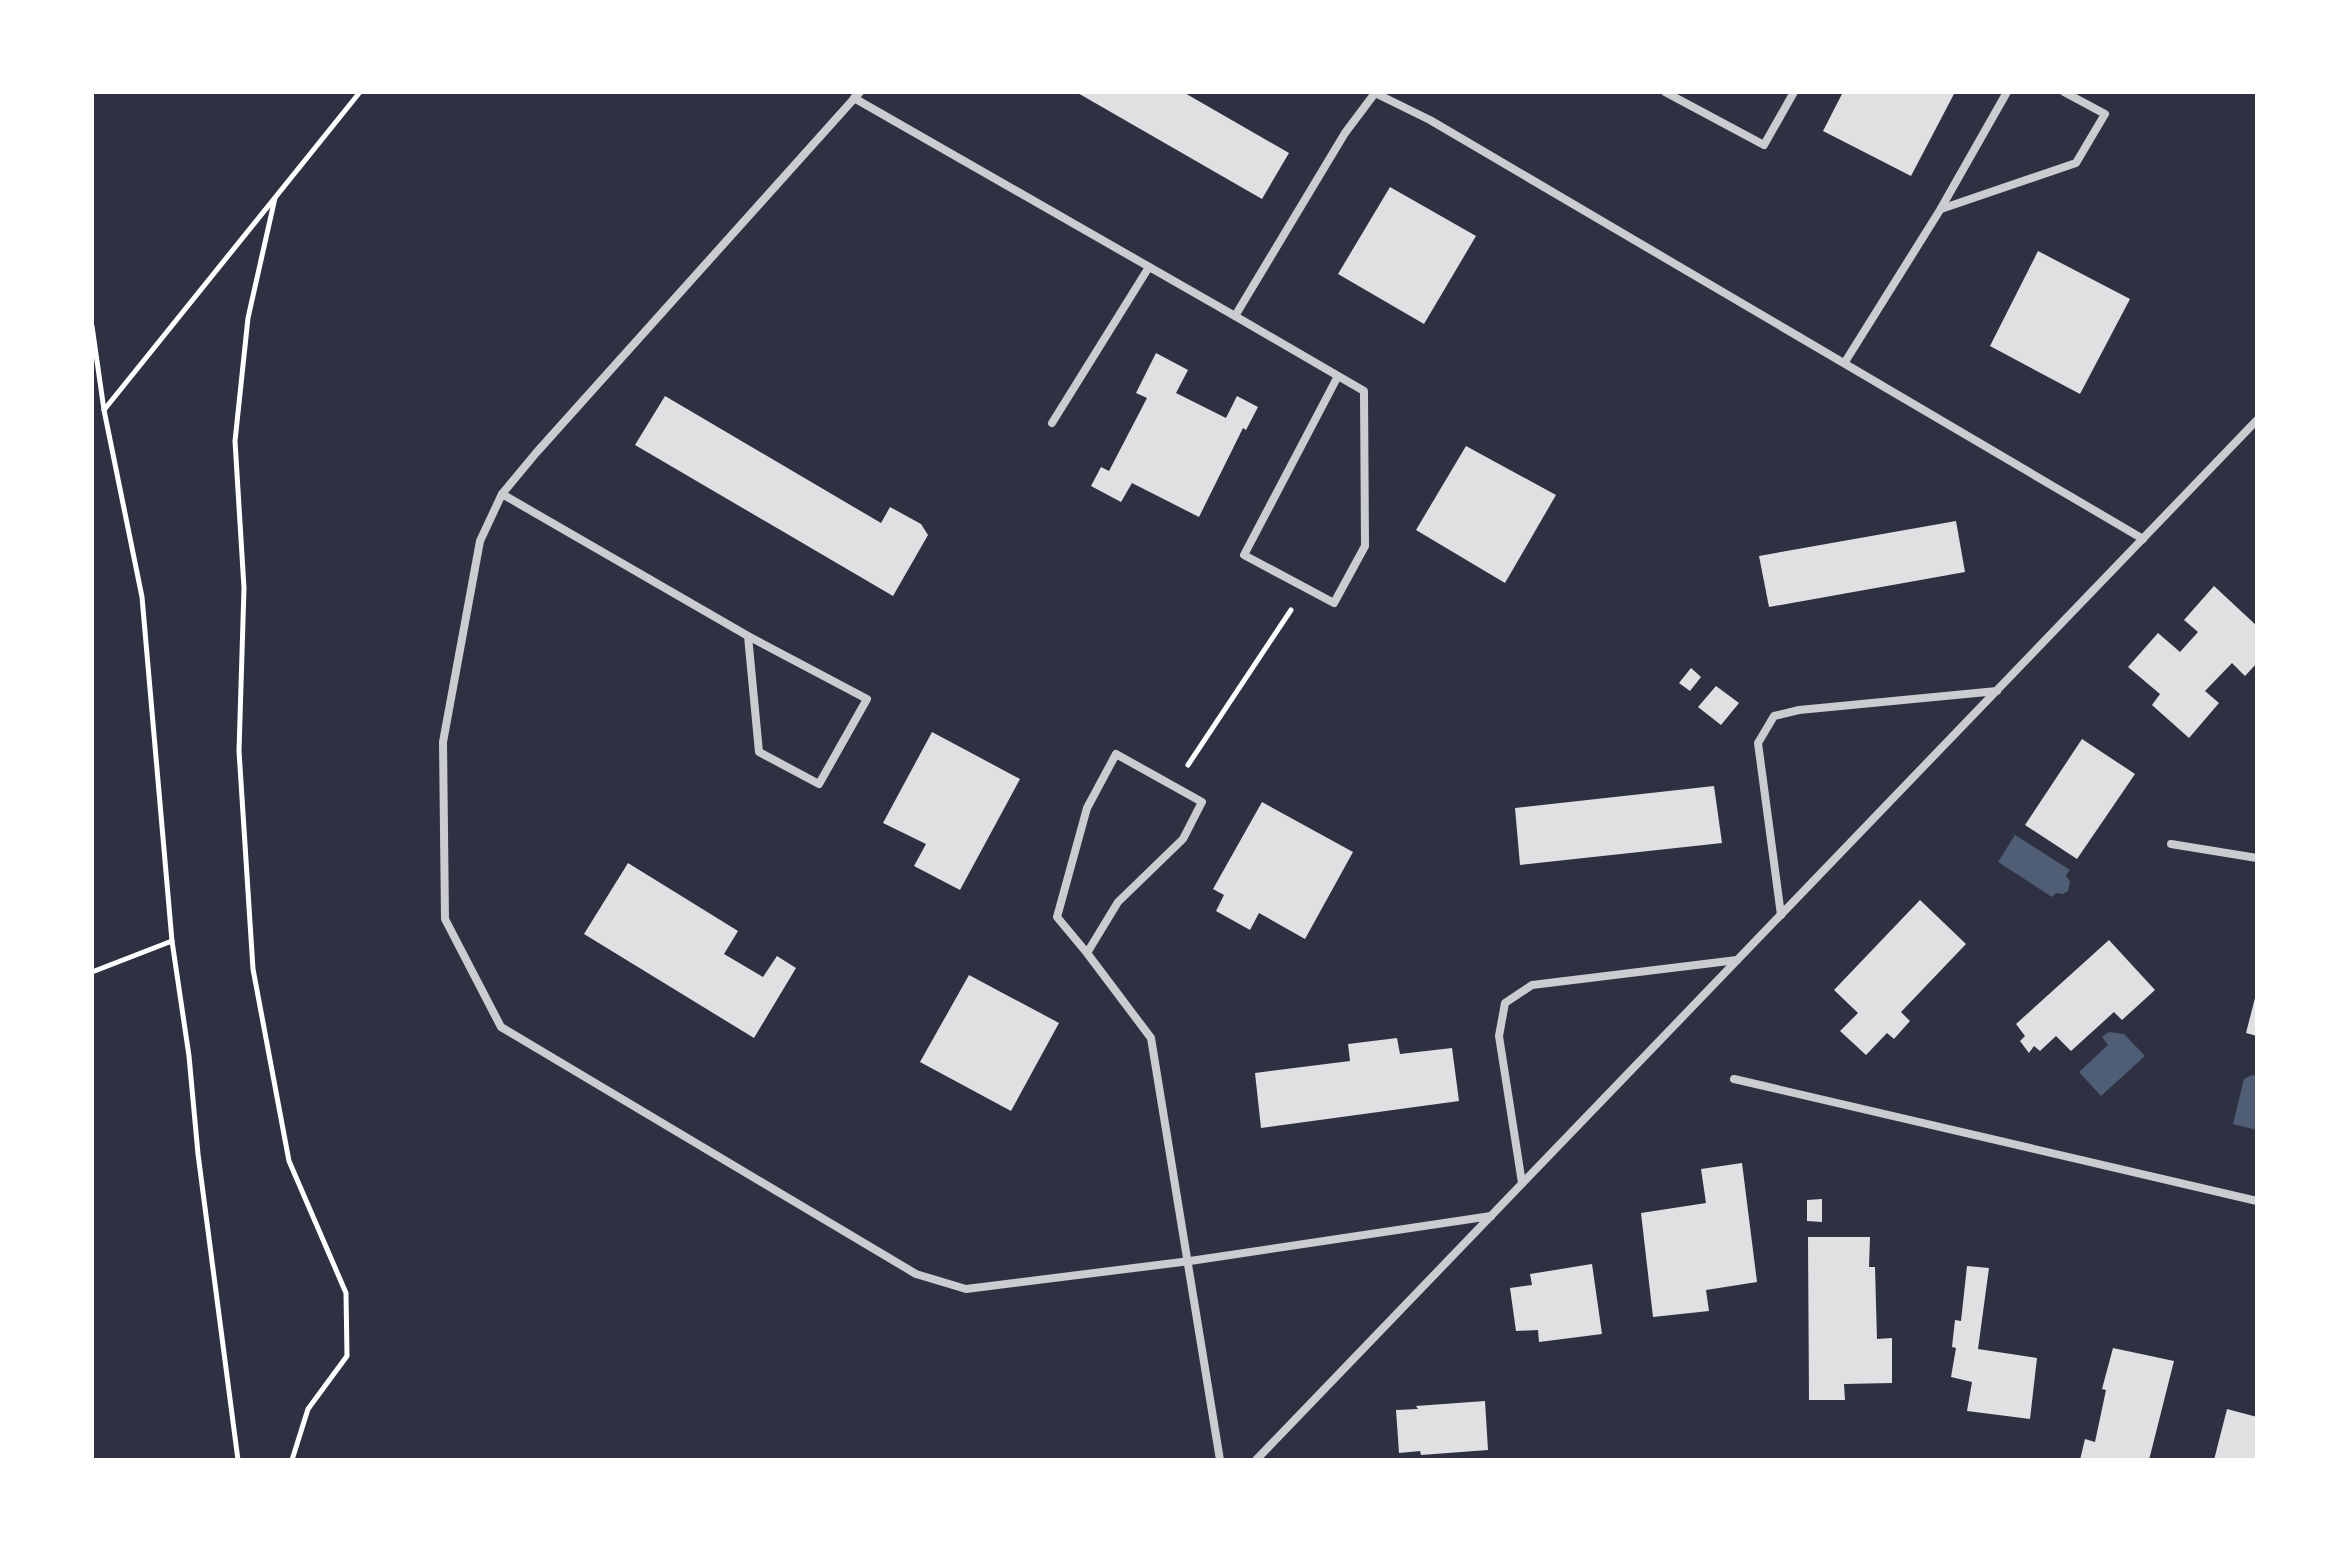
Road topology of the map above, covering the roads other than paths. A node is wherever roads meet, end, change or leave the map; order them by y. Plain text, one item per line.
1 (1665, 92) edge
2 (1794, 92) edge
3 (2007, 92) edge
4 (2064, 92) edge
5 (1376, 93) edge
6 (857, 95) edge
7 (1940, 210) junction
8 (1149, 267) junction
9 (1235, 316) junction
10 (1845, 362) junction
11 (1338, 376) junction
12 (2257, 420) edge
13 (1052, 423) dead end
14 (502, 494) junction
15 (2143, 539) junction
16 (748, 636) junction
17 (1997, 691) junction
18 (2171, 844) dead end
19 (2257, 858) edge
20 (1781, 915) junction
21 (1087, 953) junction
22 (1737, 960) junction
23 (1734, 1079) dead end
24 (1522, 1183) junction
25 (2257, 1201) edge
26 (1491, 1216) junction
27 (1190, 1261) junction
28 (1220, 1460) edge
29 (1256, 1460) edge

1 - 2 street
3 - 7 street
4 - 7 street
5 - 9 street
5 - 10 street
6 - 8 street
6 - 14 street
7 - 10 street
8 - 9 street
8 - 13 street
9 - 11 street
10 - 15 street
11 - 11 street
12 - 15 street
14 - 16 street
14 - 27 street
15 - 17 street
16 - 16 street
17 - 20 street
17 - 20 street
18 - 19 street
20 - 22 street
21 - 21 street
21 - 27 street
22 - 24 street
22 - 24 street
23 - 25 street
24 - 26 street
26 - 27 street
26 - 29 street
27 - 28 street

